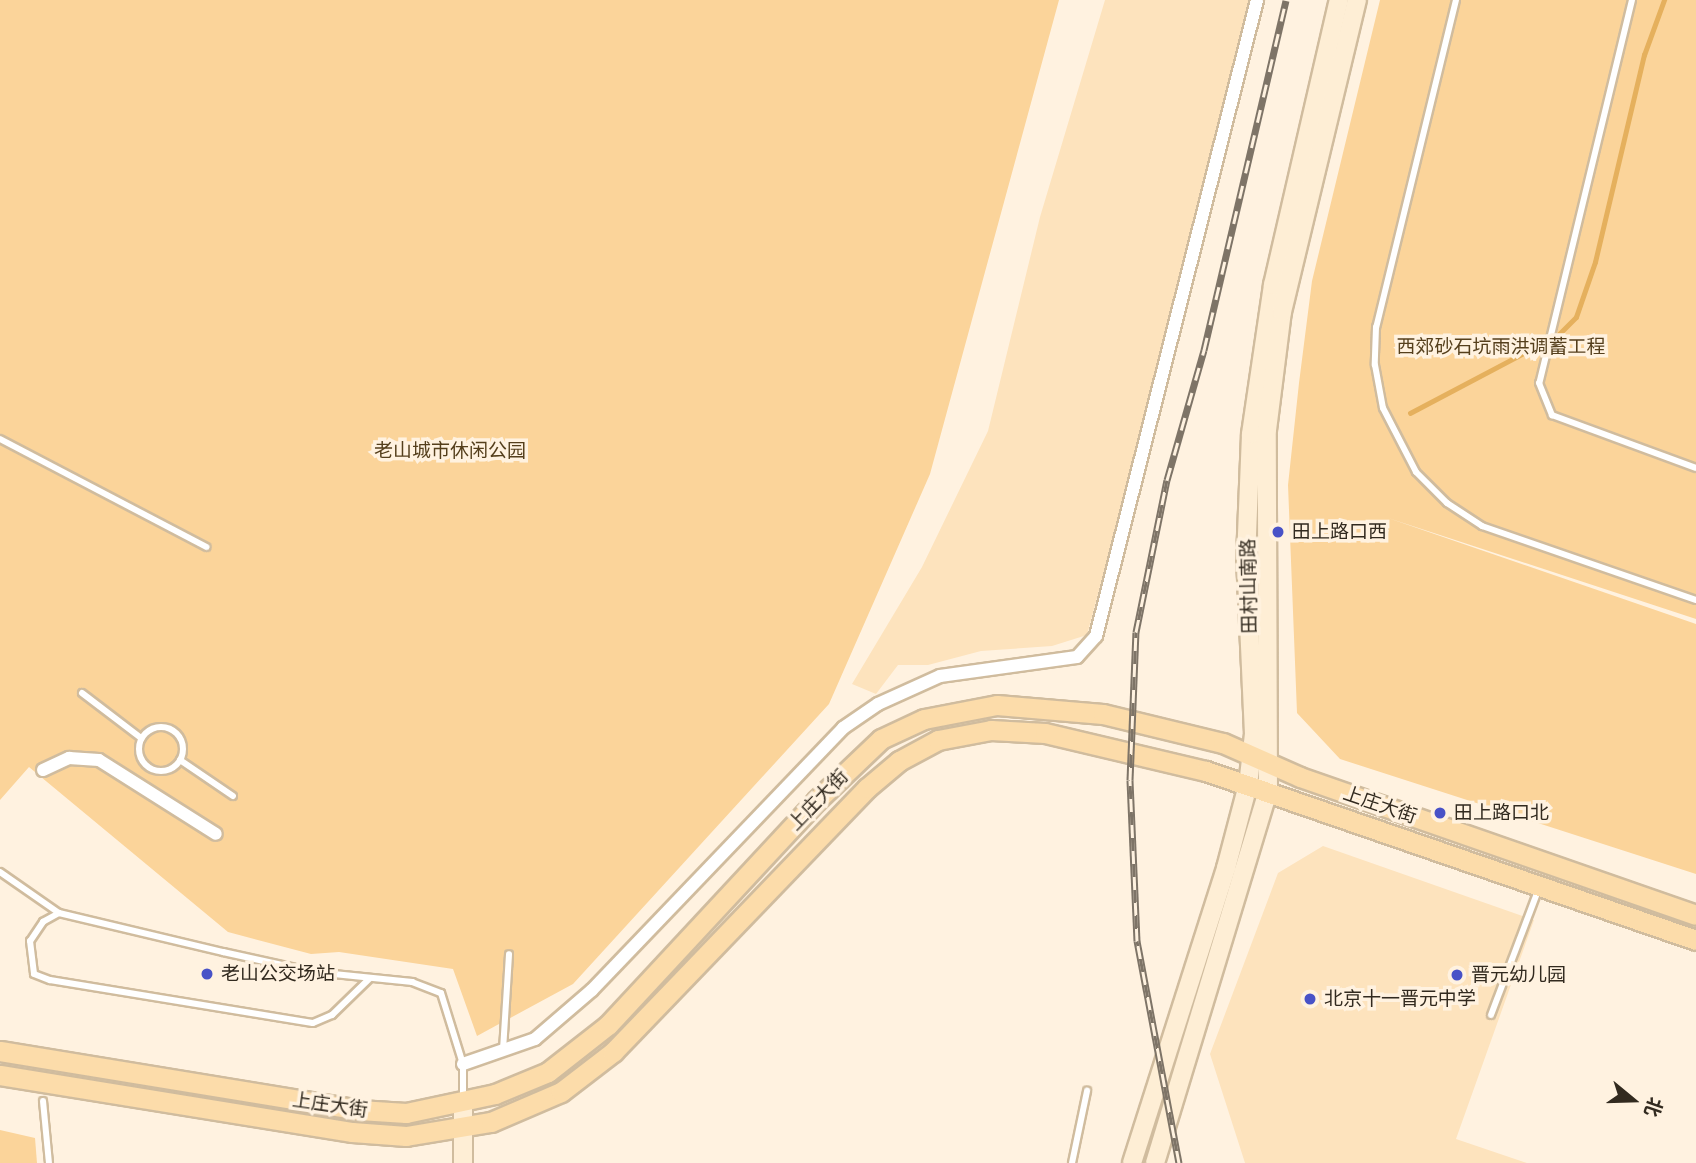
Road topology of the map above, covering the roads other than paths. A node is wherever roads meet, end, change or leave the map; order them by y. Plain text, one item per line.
1 (1257, 0) edge
2 (1339, 0) edge
3 (1357, 0) edge
4 (1456, 0) edge
5 (1632, 0) edge
6 (0, 439) edge
7 (1696, 468) edge
8 (207, 547) dead end
9 (1696, 600) edge
10 (82, 693) dead end
11 (141, 738) junction
12 (1251, 758) junction
13 (180, 760) junction
14 (1270, 766) junction
15 (43, 770) dead end
16 (1248, 785) junction
17 (1268, 792) junction
18 (233, 796) dead end
19 (216, 834) dead end
20 (0, 873) edge
21 (1539, 886) junction
22 (59, 913) junction
23 (1696, 915) edge
24 (1696, 940) edge
25 (509, 954) dead end
26 (369, 979) junction
27 (1491, 1015) dead end
28 (503, 1050) junction
29 (0, 1051) edge
30 (463, 1064) junction
31 (0, 1075) edge
32 (1087, 1091) dead end
33 (43, 1101) dead end
34 (463, 1103) junction
35 (462, 1129) junction
36 (49, 1163) edge
37 (463, 1163) edge
38 (1072, 1163) edge
39 (1132, 1163) edge
40 (1155, 1163) edge

1 - 28 street
2 - 12 main road, 田村山南路
3 - 14 main road, 田村山南路
4 - 9 lane
5 - 7 lane
6 - 8 lane
10 - 11 lane
11 - 13 lane
11 - 13 lane
12 - 14 main road, 上庄大街
12 - 16 main road, 田村山南路
12 - 34 main road, 上庄大街
13 - 18 lane
14 - 17 main road, 田村山南路
14 - 23 main road, 上庄大街
15 - 19 street
16 - 17 main road, 上庄大街
16 - 35 main road, 上庄大街
16 - 39 main road, 田村山南路
17 - 21 main road, 上庄大街
17 - 40 main road, 田村山南路
20 - 22 lane
21 - 24 main road, 上庄大街
21 - 27 lane
22 - 26 lane
22 - 26 lane
25 - 28 lane
26 - 30 lane
28 - 30 street
29 - 34 main road, 上庄大街
30 - 34 lane
31 - 35 main road, 上庄大街
32 - 38 lane
33 - 36 lane
34 - 35 main road
35 - 37 main road

